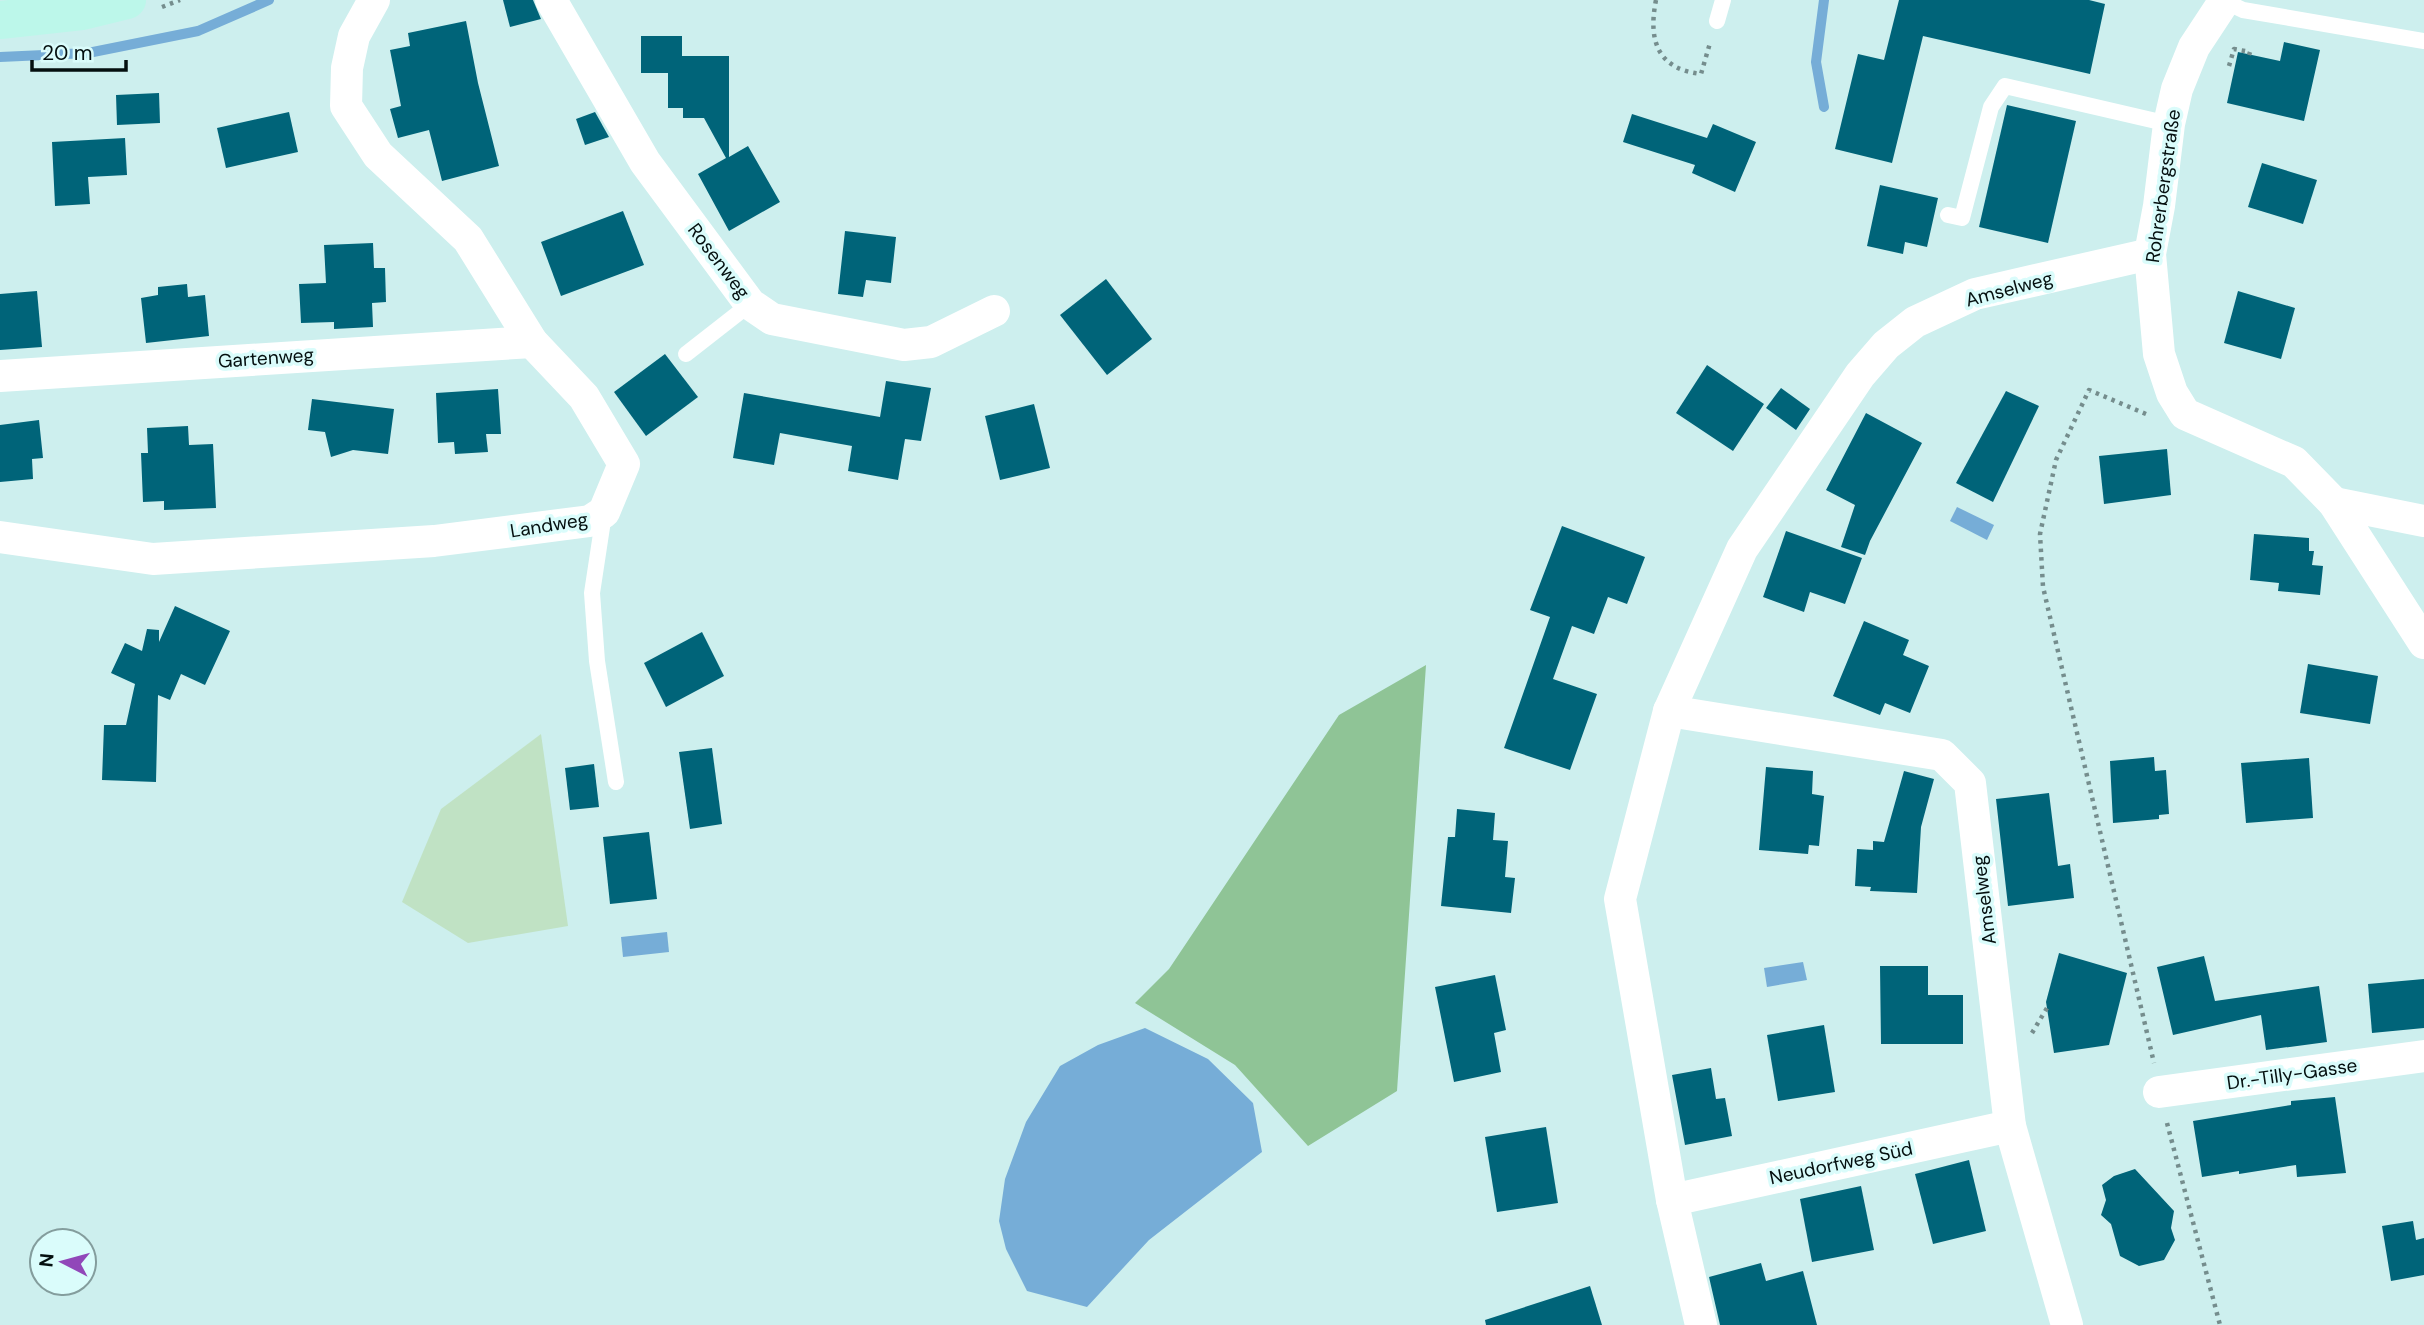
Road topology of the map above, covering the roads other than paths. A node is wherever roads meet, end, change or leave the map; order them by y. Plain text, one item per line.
1 (127, 0) edge
2 (374, 0) edge
3 (551, 0) edge
4 (1723, 0) edge
5 (2225, 0) edge
6 (82, 5) edge
7 (0, 20) edge
8 (1717, 21) road end
9 (2424, 41) edge
10 (2169, 124) junction
11 (1948, 215) dead end
12 (2150, 254) junction
13 (750, 304) junction
14 (993, 311) dead end
15 (532, 342) junction
16 (687, 354) dead end
17 (0, 376) edge
18 (2334, 503) junction
19 (604, 512) junction
20 (2424, 521) edge
21 (0, 537) edge
22 (2424, 643) edge
23 (1669, 711) junction
24 (616, 782) dead end
25 (2424, 1055) edge
26 (2159, 1092) road end
27 (2010, 1126) junction
28 (1672, 1200) junction
29 (1701, 1325) edge
30 (2067, 1325) edge

1 - 6 main road
2 - 15 street, Landweg
3 - 13 street, Rosenweg
4 - 8 lane
5 - 9 lane, Rohrerbergstraße
5 - 10 street, Rohrerbergstraße
6 - 7 main road
10 - 11 lane
10 - 12 street, Rohrerbergstraße
12 - 18 street, Rohrerbergstraße
12 - 23 street, Amselweg
13 - 14 street, Rosenweg
13 - 16 lane
15 - 17 street, Gartenweg
15 - 19 street, Landweg
18 - 20 street
18 - 22 street
19 - 21 street, Landweg
19 - 24 lane
23 - 27 street, Amselweg
23 - 28 street, Amselweg
25 - 26 street, Dr.-Tilly-Gasse
27 - 28 street, Neudorfweg Süd
27 - 30 street, Amselweg
28 - 29 street, Amselweg

